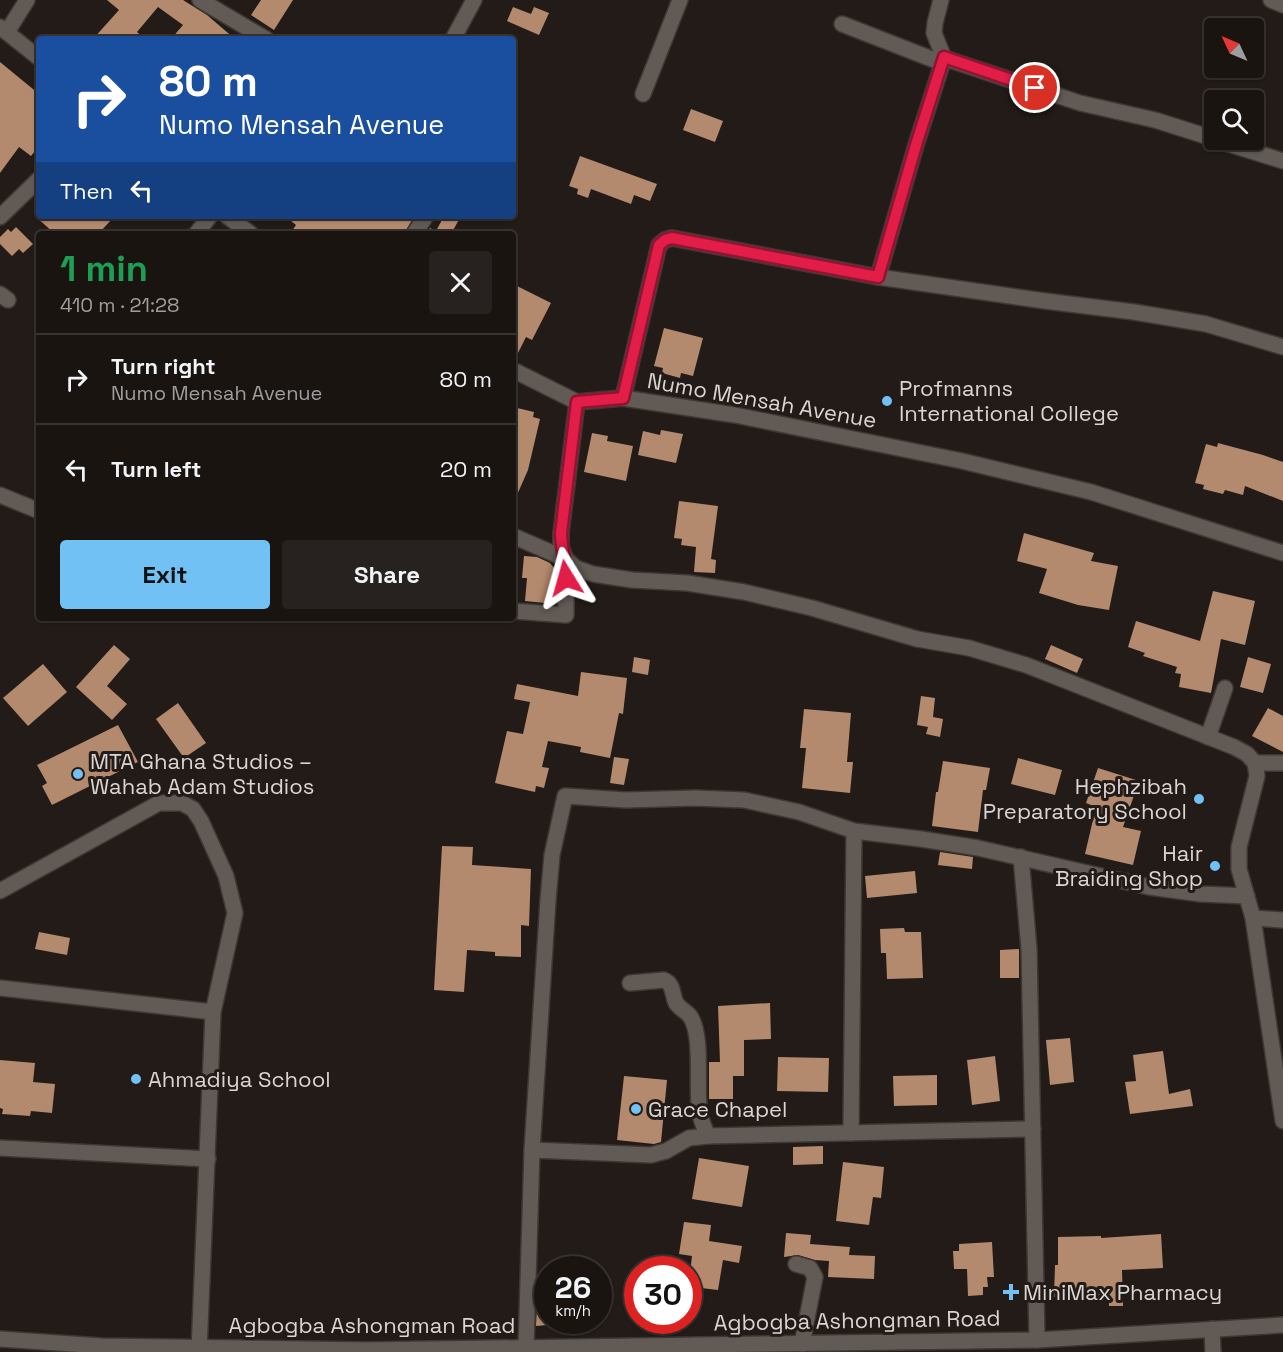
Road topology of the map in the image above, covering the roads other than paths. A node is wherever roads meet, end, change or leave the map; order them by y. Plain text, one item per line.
1 (27, 0) edge
2 (200, 0) edge
3 (474, 0) edge
4 (680, 0) edge
5 (941, 0) edge
6 (1271, 0) edge
7 (1283, 5) edge
8 (842, 24) dead end
9 (4, 30) edge
10 (261, 36) edge
11 (455, 36) edge
12 (36, 56) edge
13 (943, 60) junction
14 (643, 94) dead end
15 (1204, 136) edge
16 (1248, 150) edge
17 (1283, 162) edge
18 (36, 182) edge
19 (0, 217) edge
20 (208, 219) edge
21 (230, 219) edge
22 (198, 231) edge
23 (247, 231) edge
24 (878, 277) junction
25 (1283, 347) edge
26 (516, 372) edge
27 (623, 398) junction
28 (577, 402) junction
29 (0, 495) edge
30 (36, 510) edge
31 (516, 537) edge
32 (1283, 553) edge
33 (566, 559) junction
34 (516, 611) edge
35 (1225, 688) dead end
36 (1208, 737) junction
37 (1255, 763) junction
38 (1283, 763) edge
39 (854, 831) junction
40 (1021, 857) junction
41 (0, 891) edge
42 (1247, 896) junction
43 (1253, 918) junction
44 (1283, 920) edge
45 (630, 983) dead end
46 (0, 988) edge
47 (213, 1012) junction
48 (1283, 1120) edge
49 (1033, 1129) junction
50 (851, 1133) junction
51 (708, 1136) junction
52 (0, 1148) edge
53 (532, 1150) junction
54 (208, 1159) junction
55 (796, 1264) dead end
56 (1283, 1325) edge
57 (1212, 1329) junction
58 (0, 1339) edge
59 (1037, 1340) junction
60 (802, 1344) junction
61 (1078, 1345) edge
62 (994, 1346) edge
63 (1016, 1346) edge
64 (903, 1347) edge
65 (526, 1348) junction
66 (777, 1348) edge
67 (100, 1349) edge
68 (200, 1350) edge
69 (1212, 1352) edge

1 - 9 street
2 - 10 street
3 - 11 street
4 - 14 street
5 - 13 street
6 - 7 street
8 - 13 street
9 - 12 street
13 - 15 street
13 - 24 street
16 - 17 street
18 - 19 street
20 - 22 street
21 - 23 street
24 - 25 street
24 - 27 street
26 - 28 street
27 - 28 street, Numo Mensah Avenue
27 - 32 street, Numo Mensah Avenue
28 - 33 street
29 - 30 street
31 - 33 street
33 - 34 street
33 - 36 street
35 - 36 street
36 - 37 street
37 - 38 street
37 - 42 street
39 - 40 street
39 - 50 street
39 - 53 street
40 - 42 street
40 - 49 street
41 - 47 street
42 - 43 street
43 - 44 street
43 - 48 street
45 - 51 street
46 - 47 street
47 - 54 street
49 - 50 street
49 - 59 street
50 - 51 street
51 - 53 street
52 - 54 street
53 - 65 street
54 - 68 street
55 - 60 street
56 - 57 street, Agbogba Ashongman Road
57 - 61 street, Agbogba Ashongman Road
57 - 69 street
58 - 67 street, Agbogba Ashongman Road
59 - 61 street, Agbogba Ashongman Road
59 - 63 street, Agbogba Ashongman Road
60 - 64 street, Agbogba Ashongman Road
60 - 66 street, Agbogba Ashongman Road
62 - 63 street, Agbogba Ashongman Road
62 - 64 street, Agbogba Ashongman Road
65 - 66 street, Agbogba Ashongman Road
65 - 68 street, Agbogba Ashongman Road
67 - 68 street, Agbogba Ashongman Road

